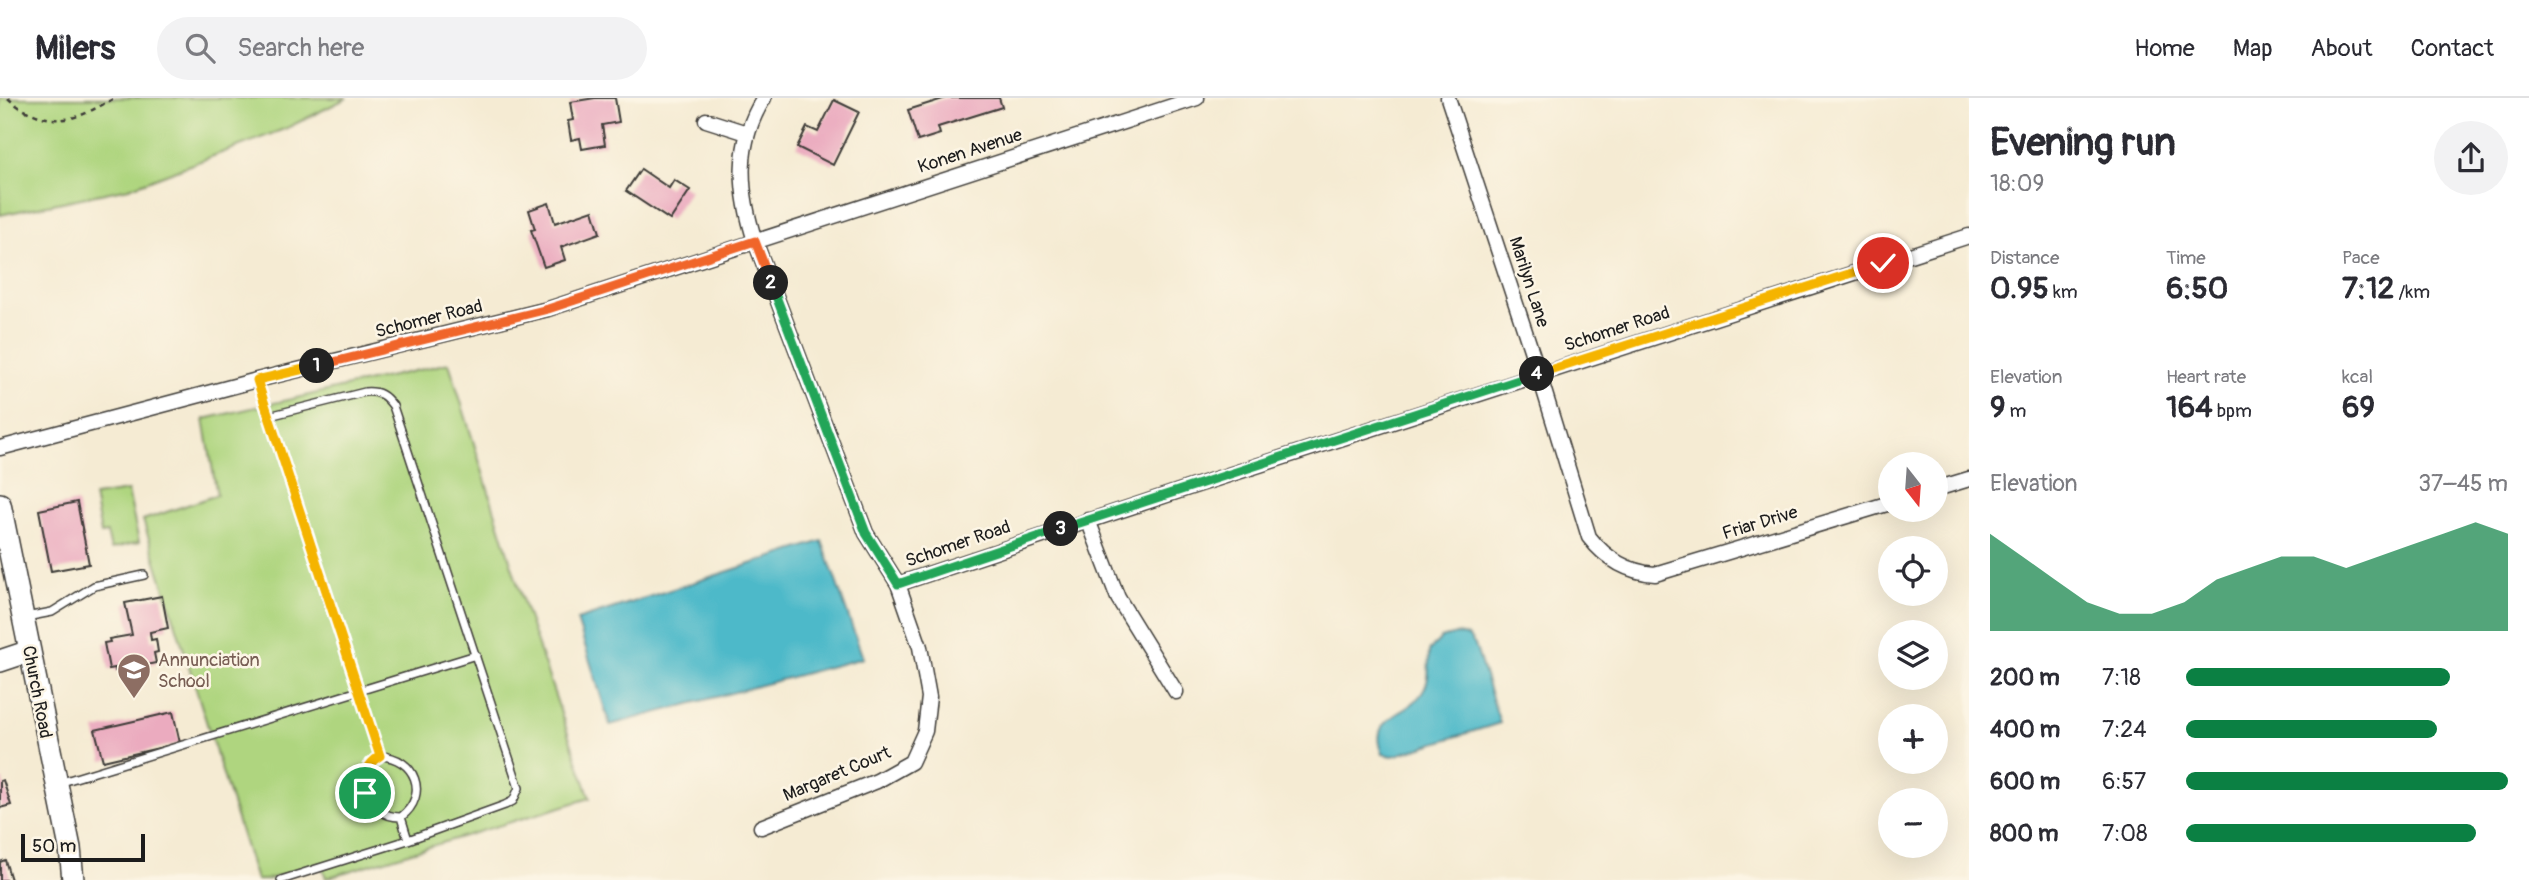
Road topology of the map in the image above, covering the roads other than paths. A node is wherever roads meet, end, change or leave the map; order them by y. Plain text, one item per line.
1 (764, 98) edge
2 (1197, 98) edge
3 (1448, 98) edge
4 (705, 120) dead end
5 (747, 132) junction
6 (1969, 236) edge
7 (755, 241) junction
8 (1539, 374) junction
9 (257, 380) junction
10 (269, 416) junction
11 (0, 448) edge
12 (1969, 479) edge
13 (1948, 485) edge
14 (0, 503) edge
15 (1878, 507) edge
16 (1088, 520) junction
17 (1641, 573) joint
18 (144, 575) dead end
19 (898, 584) junction
20 (22, 618) junction
21 (30, 651) junction
22 (476, 655) junction
23 (0, 661) edge
24 (1175, 692) dead end
25 (359, 693) junction
26 (380, 756) junction
27 (55, 784) junction
28 (401, 817) junction
29 (761, 827) dead end
30 (408, 840) junction
31 (72, 880) edge
32 (281, 880) edge

1 - 5 street
2 - 7 street, Konen Avenue
3 - 8 street, Marilyn Lane
4 - 5 street
5 - 7 street
6 - 8 street, Schomer Road
7 - 9 street, Schomer Road
7 - 19 street, Schomer Road
8 - 16 street, Schomer Road
8 - 17 street, Marilyn Lane
9 - 10 lane
9 - 11 street, Schomer Road
10 - 22 lane
10 - 25 lane
12 - 13 street
14 - 20 street, Church Road
15 - 17 street, Friar Drive
16 - 19 street, Schomer Road
16 - 24 street
18 - 20 lane
19 - 29 street, Margaret Court
20 - 21 street, Church Road
21 - 23 street
21 - 27 street, Church Road
22 - 25 lane
22 - 30 lane
25 - 26 lane
25 - 27 lane
26 - 28 lane
26 - 28 lane
27 - 31 street, Church Road
28 - 30 lane
30 - 32 lane

